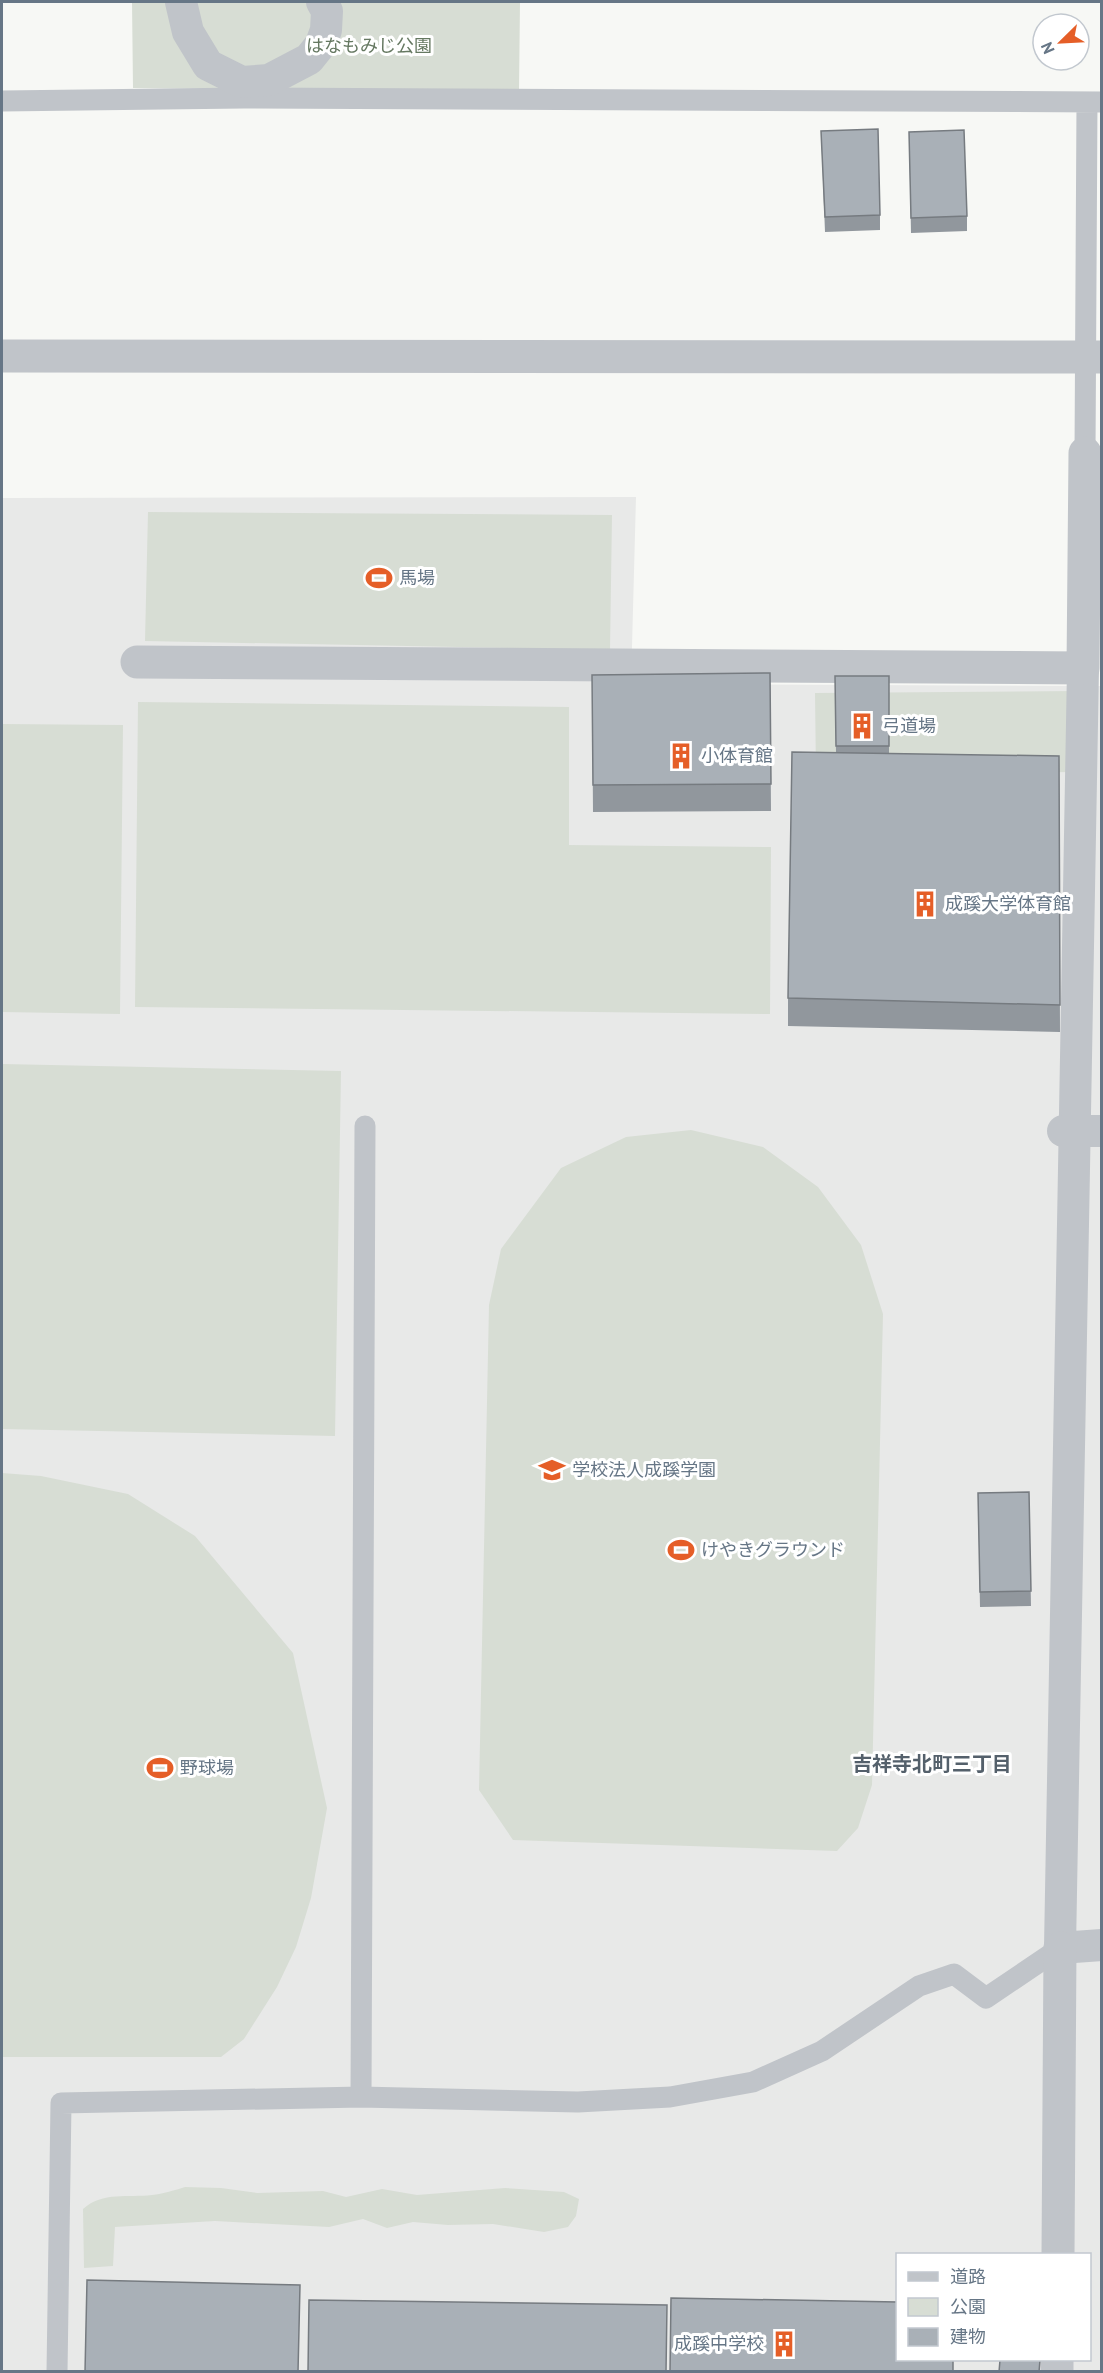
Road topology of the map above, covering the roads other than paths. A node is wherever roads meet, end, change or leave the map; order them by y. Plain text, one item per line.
1 (181, 2) edge
2 (322, 2) edge
3 (243, 90) junction
4 (2, 101) edge
5 (1094, 102) edge
6 (2, 356) edge
7 (1094, 357) edge
8 (1085, 453) joint
9 (137, 662) dead end
10 (1083, 668) junction
11 (365, 1126) dead end
12 (1063, 1131) dead end
13 (1101, 1131) edge
14 (1101, 1945) edge
15 (1060, 1948) junction
16 (361, 2097) junction
17 (1058, 2253) edge
18 (57, 2372) edge

1 - 3 street
2 - 3 street
3 - 4 lane
3 - 5 lane
5 - 7 lane
6 - 7 street
7 - 8 lane
8 - 10 street
9 - 10 street
10 - 15 street
11 - 16 lane
12 - 13 street, bridge
14 - 15 street
15 - 16 lane
15 - 17 street
16 - 18 lane

